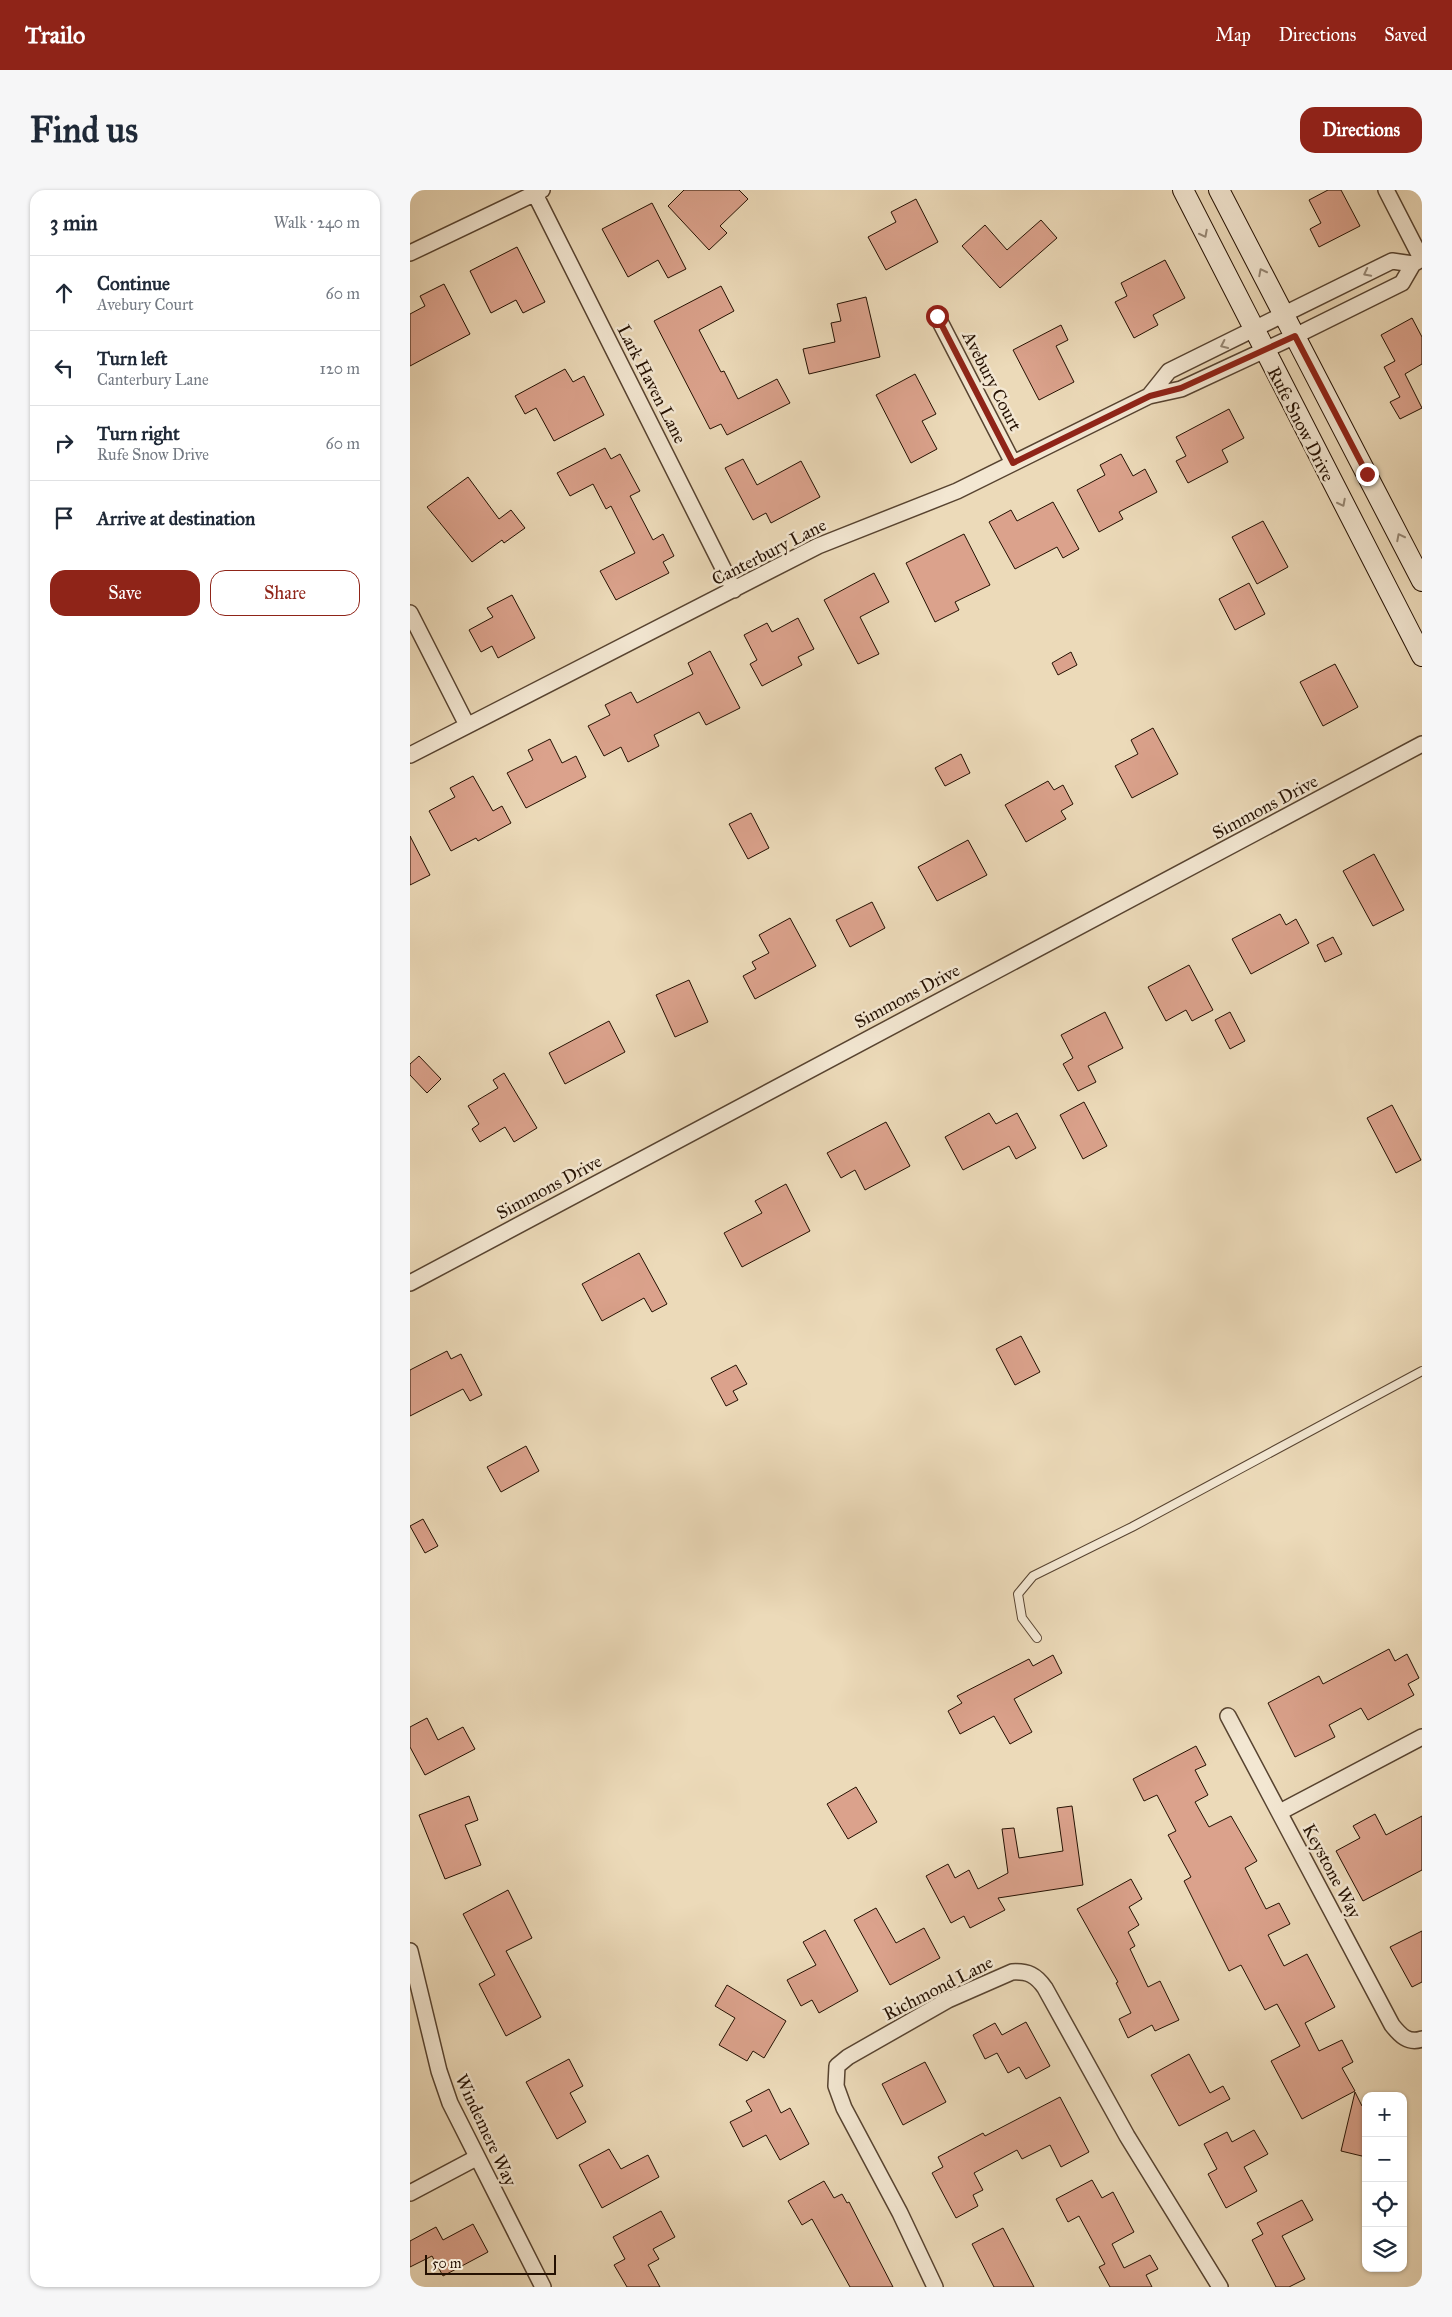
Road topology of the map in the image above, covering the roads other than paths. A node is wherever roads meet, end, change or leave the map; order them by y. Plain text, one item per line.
1 (1182, 190) edge
2 (1219, 190) edge
3 (1386, 190) edge
4 (539, 192) edge
5 (412, 248) edge
6 (1420, 261) edge
7 (937, 316) dead end
8 (1269, 323) junction
9 (1279, 344) junction
10 (1150, 396) junction
11 (1013, 463) junction
12 (1422, 580) edge
13 (734, 590) junction
14 (410, 613) edge
15 (1422, 656) edge
16 (467, 725) junction
17 (1422, 744) edge
18 (410, 755) edge
19 (410, 1283) edge
20 (1422, 1371) edge
21 (1036, 1638) dead end
22 (1228, 1716) dead end
23 (1422, 1737) edge
24 (1280, 1812) junction
25 (411, 1957) edge
26 (1415, 2040) edge
27 (476, 2158) junction
28 (410, 2193) edge
29 (543, 2287) edge
30 (935, 2287) edge
31 (1220, 2287) edge

1 -> 8 main road, Rufe Snow Drive
8 -> 2 main road, Rufe Snow Drive
3 - 6 street
4 - 5 street
4 - 13 street, Lark Haven Lane
6 -> 8 street, Canterbury Lane
6 - 9 street, Canterbury Lane
7 - 11 street, Avebury Court
8 - 9 main road, Rufe Snow Drive
8 - 9 main road, Rufe Snow Drive
8 -> 10 street, Canterbury Lane
9 - 10 street, Canterbury Lane
12 -> 9 main road, Rufe Snow Drive
9 -> 15 main road, Rufe Snow Drive
10 - 11 street, Canterbury Lane
11 - 13 street, Canterbury Lane
13 - 16 street, Canterbury Lane
14 - 16 street
16 - 18 street, Canterbury Lane
17 - 19 street, Simmons Drive
20 - 21 lane
22 - 24 street, Keystone Way
23 - 24 street
24 - 26 street, Keystone Way
25 - 27 street, Windemere Way
27 - 28 street
27 - 29 street, Windemere Way
30 - 31 street, Richmond Lane

